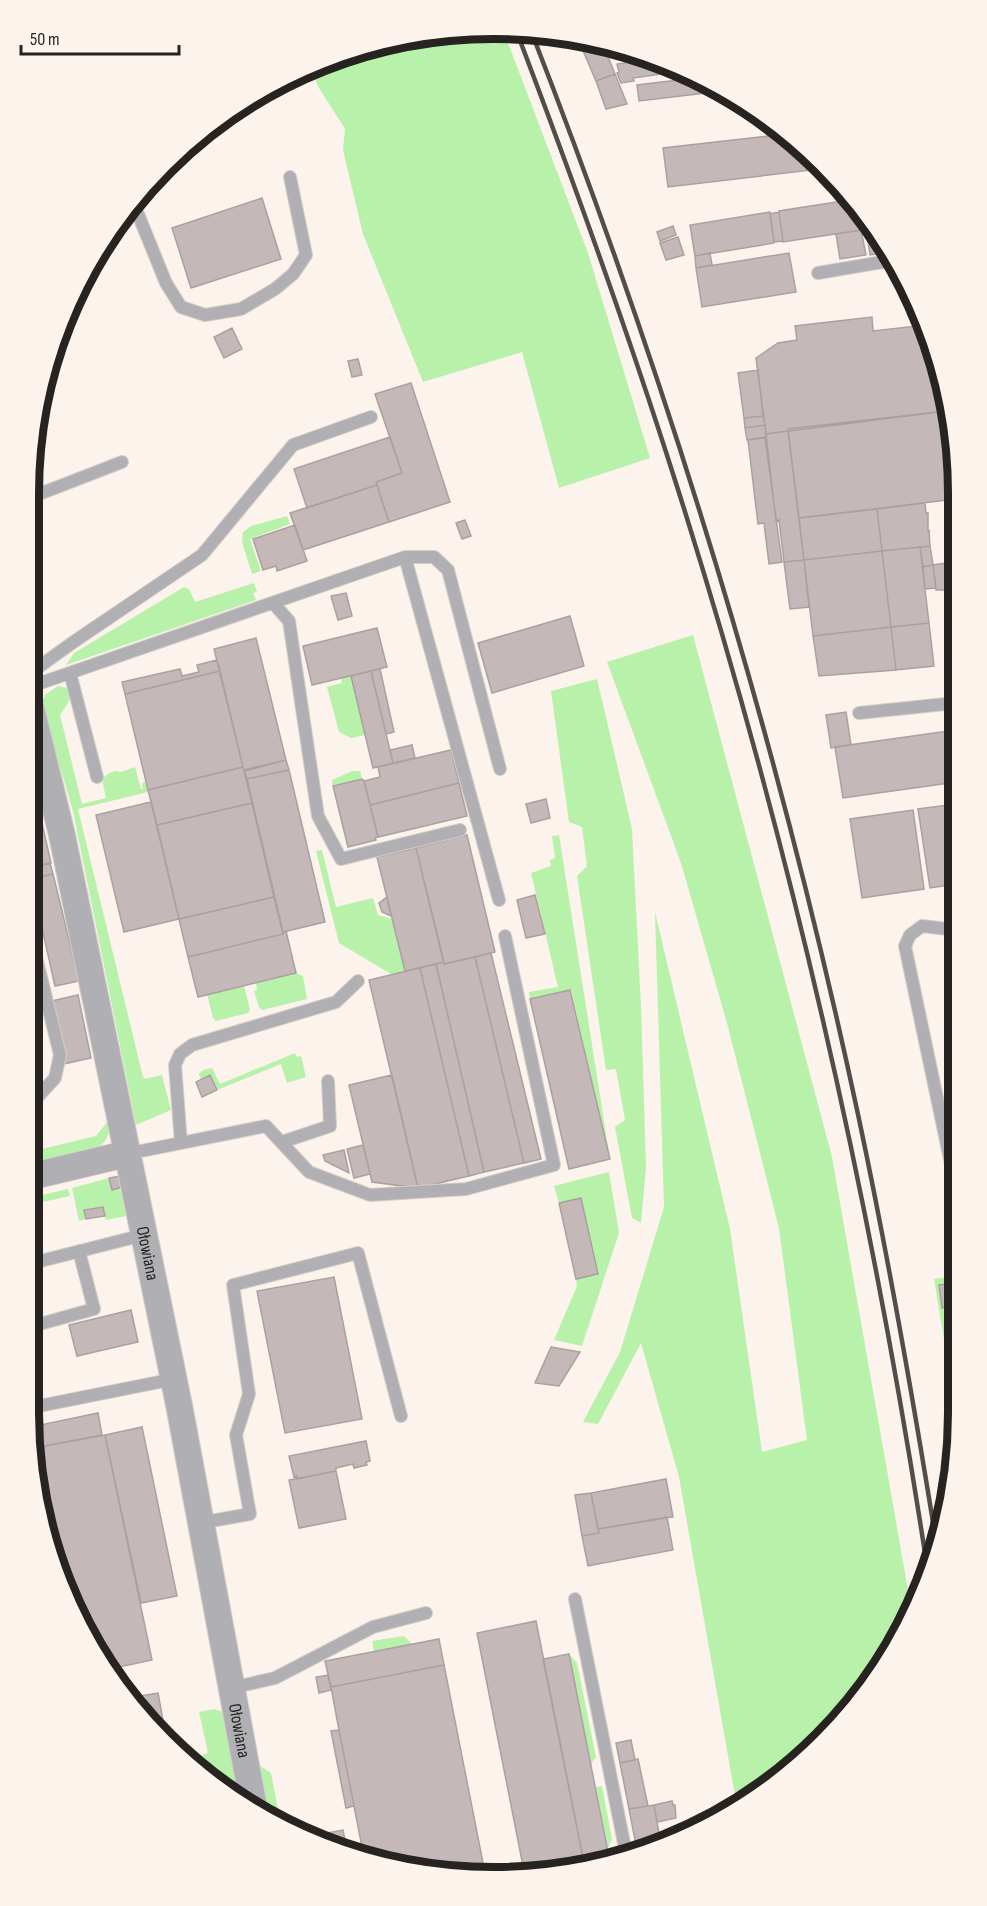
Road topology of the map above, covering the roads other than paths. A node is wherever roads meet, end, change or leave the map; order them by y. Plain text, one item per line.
1 (290, 177) dead end
2 (137, 212) edge
3 (884, 262) edge
4 (818, 273) dead end
5 (371, 417) dead end
6 (122, 462) dead end
7 (39, 494) edge
8 (405, 557) junction
9 (273, 603) junction
10 (39, 667) edge
11 (70, 673) junction
12 (39, 684) edge
13 (948, 704) edge
14 (859, 713) dead end
15 (39, 741) edge
16 (500, 769) dead end
17 (97, 777) dead end
18 (460, 830) dead end
19 (499, 900) dead end
20 (948, 929) edge
21 (505, 936) dead end
22 (39, 968) edge
23 (358, 981) dead end
24 (328, 1081) dead end
25 (39, 1095) edge
26 (282, 1142) junction
27 (181, 1143) junction
28 (948, 1150) edge
29 (126, 1154) junction
30 (39, 1175) edge
31 (143, 1235) junction
32 (79, 1251) junction
33 (39, 1261) edge
34 (39, 1324) edge
35 (174, 1379) junction
36 (39, 1406) edge
37 (401, 1416) dead end
38 (200, 1523) junction
39 (575, 1599) dead end
40 (426, 1613) dead end
41 (231, 1688) junction
42 (252, 1797) edge
43 (625, 1848) edge

1 - 2 lane
3 - 4 lane
5 - 10 lane
6 - 7 lane
8 - 9 lane
8 - 16 lane
8 - 19 lane
9 - 11 lane
9 - 18 lane
11 - 12 lane
11 - 17 lane
13 - 14 lane
15 - 29 street, Ołowiana
20 - 28 lane
21 - 26 lane
22 - 25 lane
23 - 27 lane
24 - 26 lane
26 - 27 lane
27 - 29 lane
29 - 30 street
29 - 31 street, Ołowiana
31 - 32 lane
31 - 35 street, Ołowiana
32 - 33 lane
32 - 34 lane
35 - 36 lane
35 - 38 street, Ołowiana
37 - 38 lane
38 - 41 street, Ołowiana
39 - 43 lane
40 - 41 lane
41 - 42 street, Ołowiana

